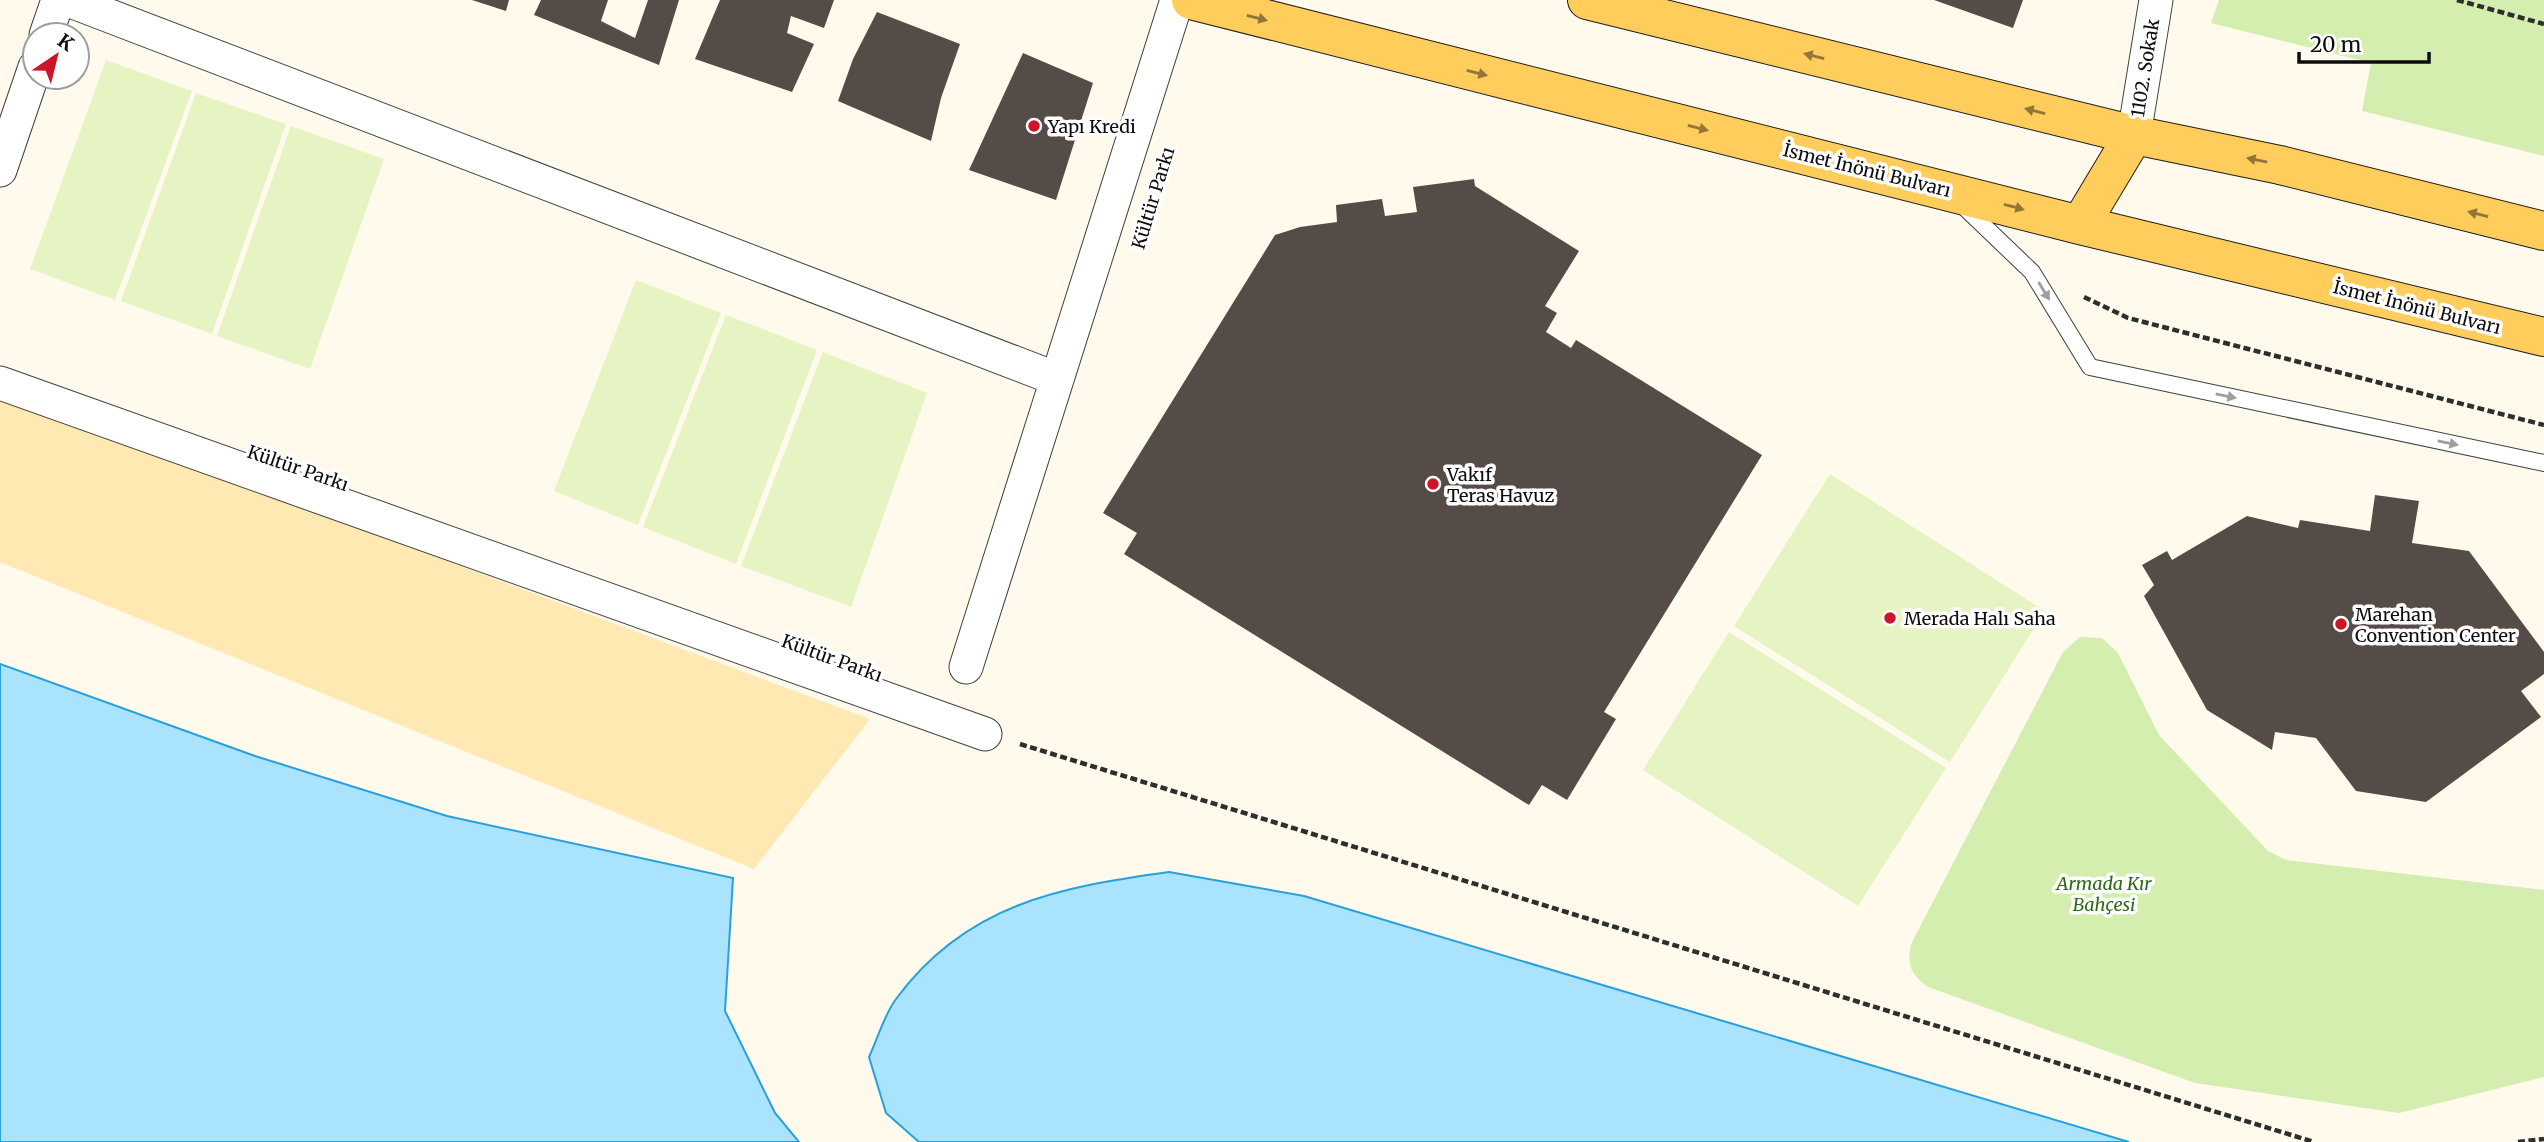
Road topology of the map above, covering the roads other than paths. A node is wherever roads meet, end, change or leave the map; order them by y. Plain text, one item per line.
1 (58, 0) edge
2 (68, 0) edge
3 (1177, 0) edge
4 (1191, 0) edge
5 (1587, 0) edge
6 (2156, 0) edge
7 (51, 21) edge
8 (27, 91) edge
9 (2134, 135) junction
10 (0, 170) edge
11 (1946, 190) junction
12 (2080, 225) junction
13 (2544, 231) edge
14 (2544, 337) edge
15 (1057, 379) junction
16 (0, 383) edge
17 (2544, 463) edge
18 (966, 667) dead end
19 (985, 734) road end

1 - 7 street
2 - 15 street
3 - 15 street
4 -> 11 main road, İsmet İnönü Bulvarı
9 -> 5 main road
6 - 9 street, 1102. Sokak
8 - 10 street
9 - 12 main road
13 -> 9 main road
11 -> 12 main road, İsmet İnönü Bulvarı
11 -> 17 lane
12 - 14 main road, İsmet İnönü Bulvarı
15 - 18 street
16 - 19 street, Kültür Parkı

